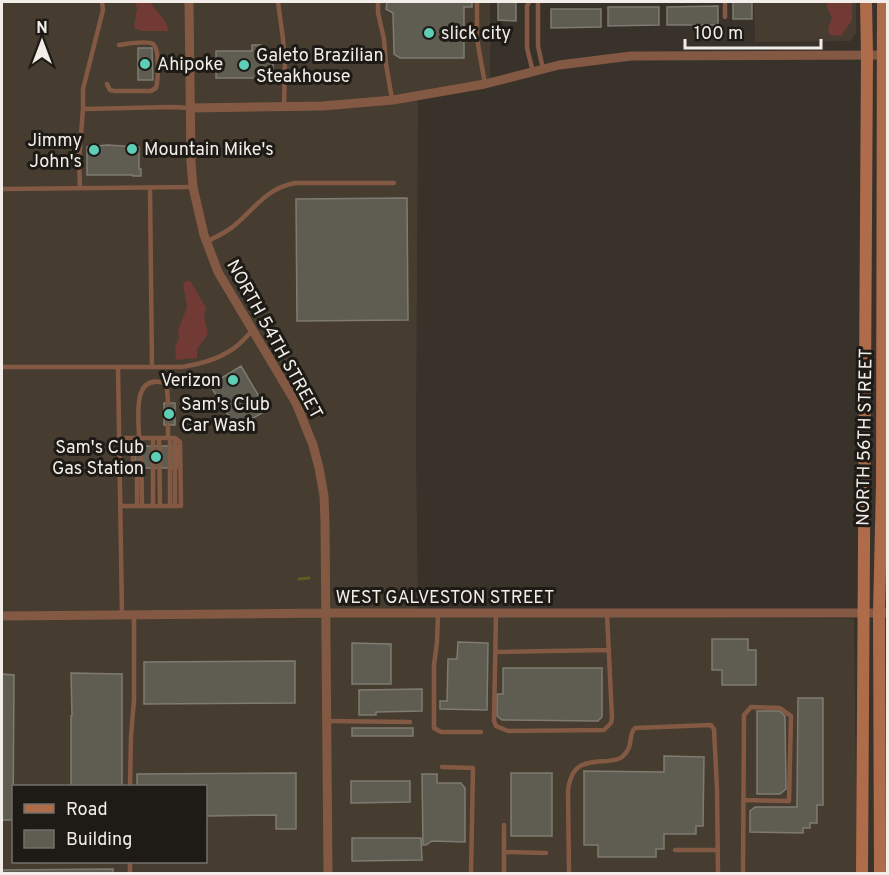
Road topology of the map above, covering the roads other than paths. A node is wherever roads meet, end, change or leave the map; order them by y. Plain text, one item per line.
1 (102, 2) edge
2 (189, 2) edge
3 (278, 2) edge
4 (378, 2) edge
5 (477, 2) edge
6 (530, 2) edge
7 (538, 2) edge
8 (725, 2) edge
9 (866, 2) edge
10 (883, 2) edge
11 (725, 17) dead end
12 (119, 45) dead end
13 (867, 55) junction
14 (886, 55) edge
15 (543, 69) junction
16 (533, 72) junction
17 (107, 84) dead end
18 (485, 84) junction
19 (393, 100) junction
20 (284, 107) junction
21 (190, 108) junction
22 (83, 109) junction
23 (394, 183) dead end
24 (193, 187) junction
25 (80, 188) junction
26 (150, 188) junction
27 (2, 189) edge
28 (206, 242) junction
29 (253, 330) junction
30 (2, 367) edge
31 (118, 367) junction
32 (152, 367) junction
33 (168, 403) dead end
34 (168, 425) dead end
35 (119, 438) junction
36 (132, 438) junction
37 (140, 438) junction
38 (153, 438) junction
39 (159, 438) junction
40 (171, 438) junction
41 (120, 506) junction
42 (139, 506) junction
43 (153, 506) junction
44 (160, 506) junction
45 (172, 506) junction
46 (327, 613) junction
47 (438, 613) junction
48 (496, 613) junction
49 (607, 613) junction
50 (865, 613) junction
51 (884, 613) edge
52 (122, 615) junction
53 (134, 615) junction
54 (2, 616) edge
55 (609, 650) junction
56 (495, 652) junction
57 (327, 721) junction
58 (410, 722) dead end
59 (481, 732) dead end
60 (442, 767) dead end
61 (130, 785) edge
62 (742, 800) junction
63 (883, 812) edge
64 (504, 825) dead end
65 (675, 850) dead end
66 (718, 850) junction
67 (504, 852) junction
68 (546, 853) dead end
69 (328, 873) edge
70 (471, 873) edge
71 (504, 873) edge
72 (569, 873) edge
73 (718, 873) edge
74 (743, 873) edge
75 (862, 873) edge
76 (880, 873) edge

1 - 22 lane
2 - 21 street, NORTH 54TH STREET
3 - 20 lane
4 - 19 lane
5 - 18 lane
6 - 16 lane
7 - 15 lane
8 - 11 lane
9 - 13 main road, NORTH 56TH STREET
10 - 14 main road, NORTH 56TH STREET
12 - 17 lane
13 - 14 street
13 - 15 street
13 - 50 main road, NORTH 56TH STREET
14 - 51 main road, NORTH 56TH STREET
15 - 16 street
16 - 18 street
18 - 19 street
19 - 20 street
20 - 21 street
21 - 22 lane
21 - 24 street, NORTH 54TH STREET
22 - 25 lane
23 - 28 lane
24 - 26 lane
24 - 28 street, NORTH 54TH STREET
25 - 26 lane
25 - 27 lane
26 - 32 lane
28 - 29 street, NORTH 54TH STREET
29 - 32 lane
29 - 46 street, NORTH 54TH STREET
30 - 31 lane
31 - 32 lane
31 - 35 lane
33 - 37 lane
34 - 40 lane
35 - 36 lane
35 - 41 lane
36 - 37 lane
36 - 42 lane
37 - 38 lane
37 - 42 lane
38 - 39 lane
38 - 43 lane
39 - 40 lane
39 - 44 lane
40 - 45 lane
40 - 45 lane
41 - 42 lane
41 - 52 lane
42 - 43 lane
43 - 44 lane
44 - 45 lane
46 - 47 street, WEST GALVESTON STREET
46 - 53 street, WEST GALVESTON STREET
46 - 57 street, NORTH 54TH STREET
47 - 48 street, WEST GALVESTON STREET
47 - 59 lane
48 - 49 street, WEST GALVESTON STREET
48 - 56 lane
49 - 50 street, WEST GALVESTON STREET
49 - 55 lane
50 - 51 street, WEST GALVESTON STREET
50 - 75 main road, NORTH 56TH STREET
51 - 63 main road, NORTH 56TH STREET
52 - 53 street, WEST GALVESTON STREET
52 - 54 street, WEST GALVESTON STREET
53 - 61 lane
55 - 56 lane
55 - 56 lane
57 - 58 lane
57 - 69 street, NORTH 54TH STREET
60 - 70 lane
62 - 62 lane
62 - 74 lane
63 - 76 main road, NORTH 56TH STREET
64 - 67 lane
65 - 66 lane
66 - 72 lane
66 - 73 lane
67 - 68 lane
67 - 71 lane

